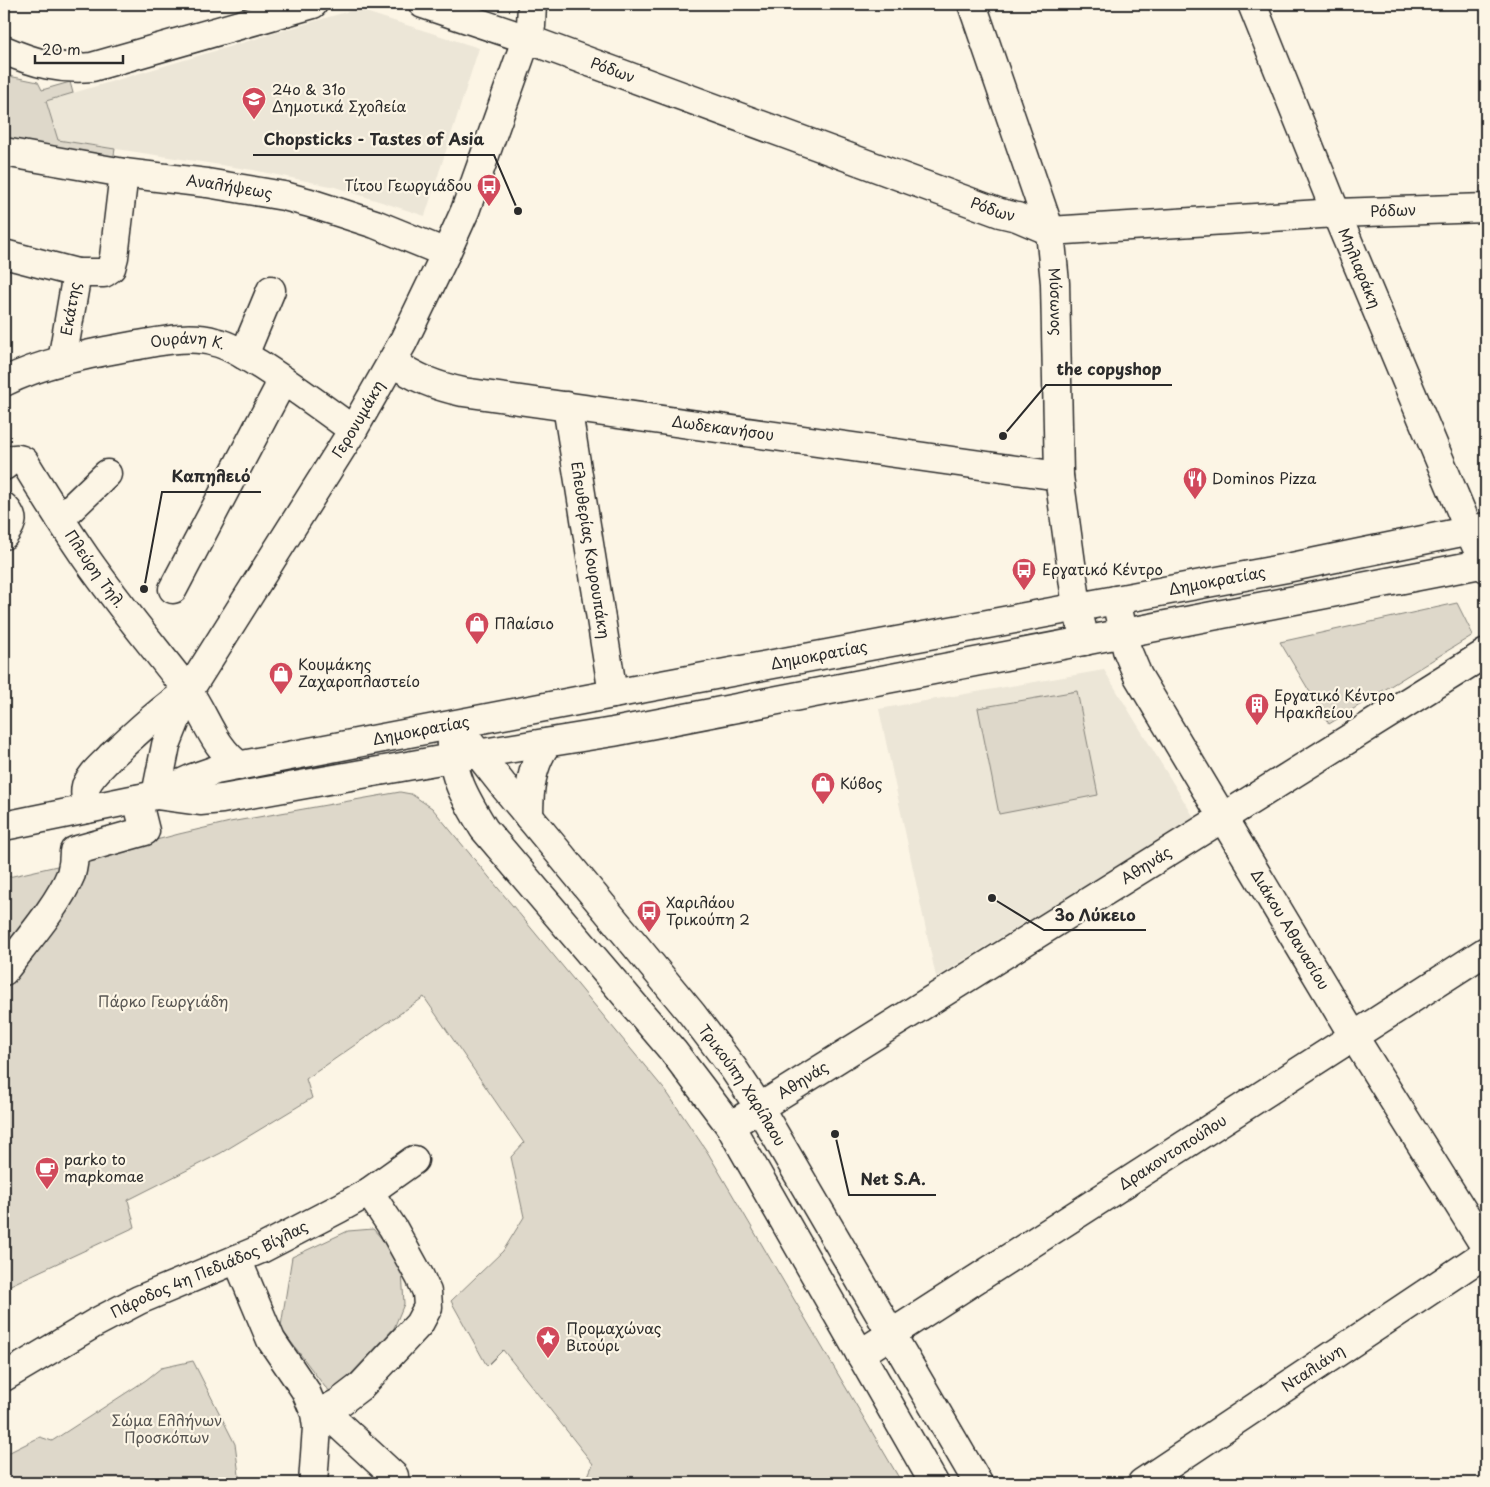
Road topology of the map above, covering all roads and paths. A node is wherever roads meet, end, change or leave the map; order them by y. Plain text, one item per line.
1 (313, 4) edge
2 (423, 4) edge
3 (547, 4) edge
4 (972, 4) edge
5 (1252, 4) edge
6 (260, 11) edge
7 (530, 23) edge
8 (4, 50) edge
9 (4, 152) edge
10 (124, 173) junction
11 (1486, 208) edge
12 (1336, 213) junction
13 (1050, 231) junction
14 (446, 252) junction
15 (4, 254) edge
16 (77, 273) junction
17 (271, 290) dead end
18 (244, 355) junction
19 (62, 361) junction
20 (392, 362) junction
21 (283, 380) junction
22 (4, 382) edge
23 (567, 406) junction
24 (353, 430) junction
25 (4, 466) edge
26 (108, 474) dead end
27 (1059, 476) junction
28 (4, 507) edge
29 (60, 519) junction
30 (1477, 529) edge
31 (4, 535) edge
32 (1485, 565) edge
33 (174, 589) dead end
34 (1116, 600) junction
35 (1077, 607) junction
36 (1123, 633) junction
37 (1085, 641) junction
38 (1486, 653) edge
39 (188, 691) junction
40 (613, 694) junction
41 (454, 724) junction
42 (547, 743) junction
43 (479, 754) junction
44 (452, 758) junction
45 (240, 766) junction
46 (146, 797) junction
47 (87, 809) junction
48 (529, 817) junction
49 (1222, 818) junction
50 (4, 826) edge
51 (1486, 951) edge
52 (4, 971) edge
53 (1354, 1036) junction
54 (759, 1107) junction
55 (730, 1126) junction
56 (414, 1160) dead end
57 (369, 1192) junction
58 (1486, 1248) edge
59 (1486, 1253) edge
60 (237, 1260) junction
61 (890, 1334) junction
62 (860, 1354) junction
63 (4, 1377) edge
64 (319, 1412) junction
65 (394, 1476) dead end
66 (313, 1483) edge
67 (934, 1483) edge
68 (978, 1483) edge
69 (1142, 1483) edge

1 - 6 street
2 - 7 street, Ρόδων
3 - 7 street, Γερονυμάκη
4 - 13 street, Μύσωνος
5 - 12 street, Μηλιαράκη
6 - 8 street
7 - 13 street, Ρόδων
7 - 14 street, Γερονυμάκη
9 - 10 street, Αναλήψεως
10 - 14 street, Αναλήψεως
10 - 16 street
11 - 12 street, Ρόδων
12 - 13 street, Ρόδων
12 - 30 street, Μηλιαράκη
13 - 27 street, Μύσωνος
14 - 20 street, Γερονυμάκη
15 - 16 street, Εκάτης
16 - 19 street, Εκάτης
17 - 18 street
18 - 19 street, Ουράνη Κ.
18 - 21 street, Ουράνη Κ.
19 - 22 street, Ουράνη Κ.
20 - 23 street, Δωδεκανήσου
20 - 24 street, Γερονυμάκη
21 - 24 street, Ουράνη Κ.
21 - 33 street
23 - 27 street, Δωδεκανήσου
23 - 40 street, Ελευθερίας Κουρουπάκη
24 - 39 street, Γερονυμάκη
25 - 29 street, Πλεύρη Τηλ.
26 - 29 street
27 - 35 street, Μύσωνος
28 - 31 street
29 - 39 street, Πλεύρη Τηλ.
30 - 32 street, Μηλιαράκη
30 - 34 street, Δημοκρατίας
32 - 36 street, Δημοκρατίας
34 - 35 street, Δημοκρατίας
34 - 36 street, Διάκου Αθανασίου
35 - 37 street, Μύσωνος
35 - 40 street, Δημοκρατίας
36 - 37 street, Δημοκρατίας
36 - 49 street, Διάκου Αθανασίου
37 - 42 street, Δημοκρατίας
38 - 49 street, Αθηνάς
39 - 45 street, Πλεύρη Τηλ.
39 - 46 street, Γερονυμάκη
39 - 47 street
40 - 41 street, Δημοκρατίας
41 - 43 street, Τρικούπη Χαρίλαου
41 - 44 street, Τρικούπη Χαρίλαου
41 - 45 street, Δημοκρατίας
42 - 43 street, Δημοκρατίας
42 - 48 street
43 - 44 street, Δημοκρατίας
43 - 48 street, Τρικούπη Χαρίλαου
44 - 46 street, Δημοκρατίας
44 - 55 street, Τρικούπη Χαρίλαου
45 - 46 street, Δημοκρατίας
46 - 47 street, Δημοκρατίας
46 - 52 street
47 - 50 street, Δημοκρατίας
48 - 54 street, Τρικούπη Χαρίλαου
49 - 53 street, Διάκου Αθανασίου
49 - 54 street, Αθηνάς
51 - 53 street, Δρακοντοπούλου
53 - 58 street, Διάκου Αθανασίου
53 - 61 street, Δρακοντοπούλου
54 - 55 street, Αθηνάς
54 - 61 street, Τρικούπη Χαρίλαου
55 - 62 street, Τρικούπη Χαρίλαου
56 - 57 street, Πάροδος 4η Πεδιάδος Βίγλας
57 - 60 street, Πάροδος 4η Πεδιάδος Βίγλας
57 - 64 street
59 - 69 street, Νταλιάνη
60 - 63 street, Πάροδος 4η Πεδιάδος Βίγλας
60 - 64 street
61 - 62 street, Δρακοντοπούλου
61 - 68 street, Τρικούπη Χαρίλαου
62 - 67 street, Τρικούπη Χαρίλαου
64 - 65 street
64 - 66 street

